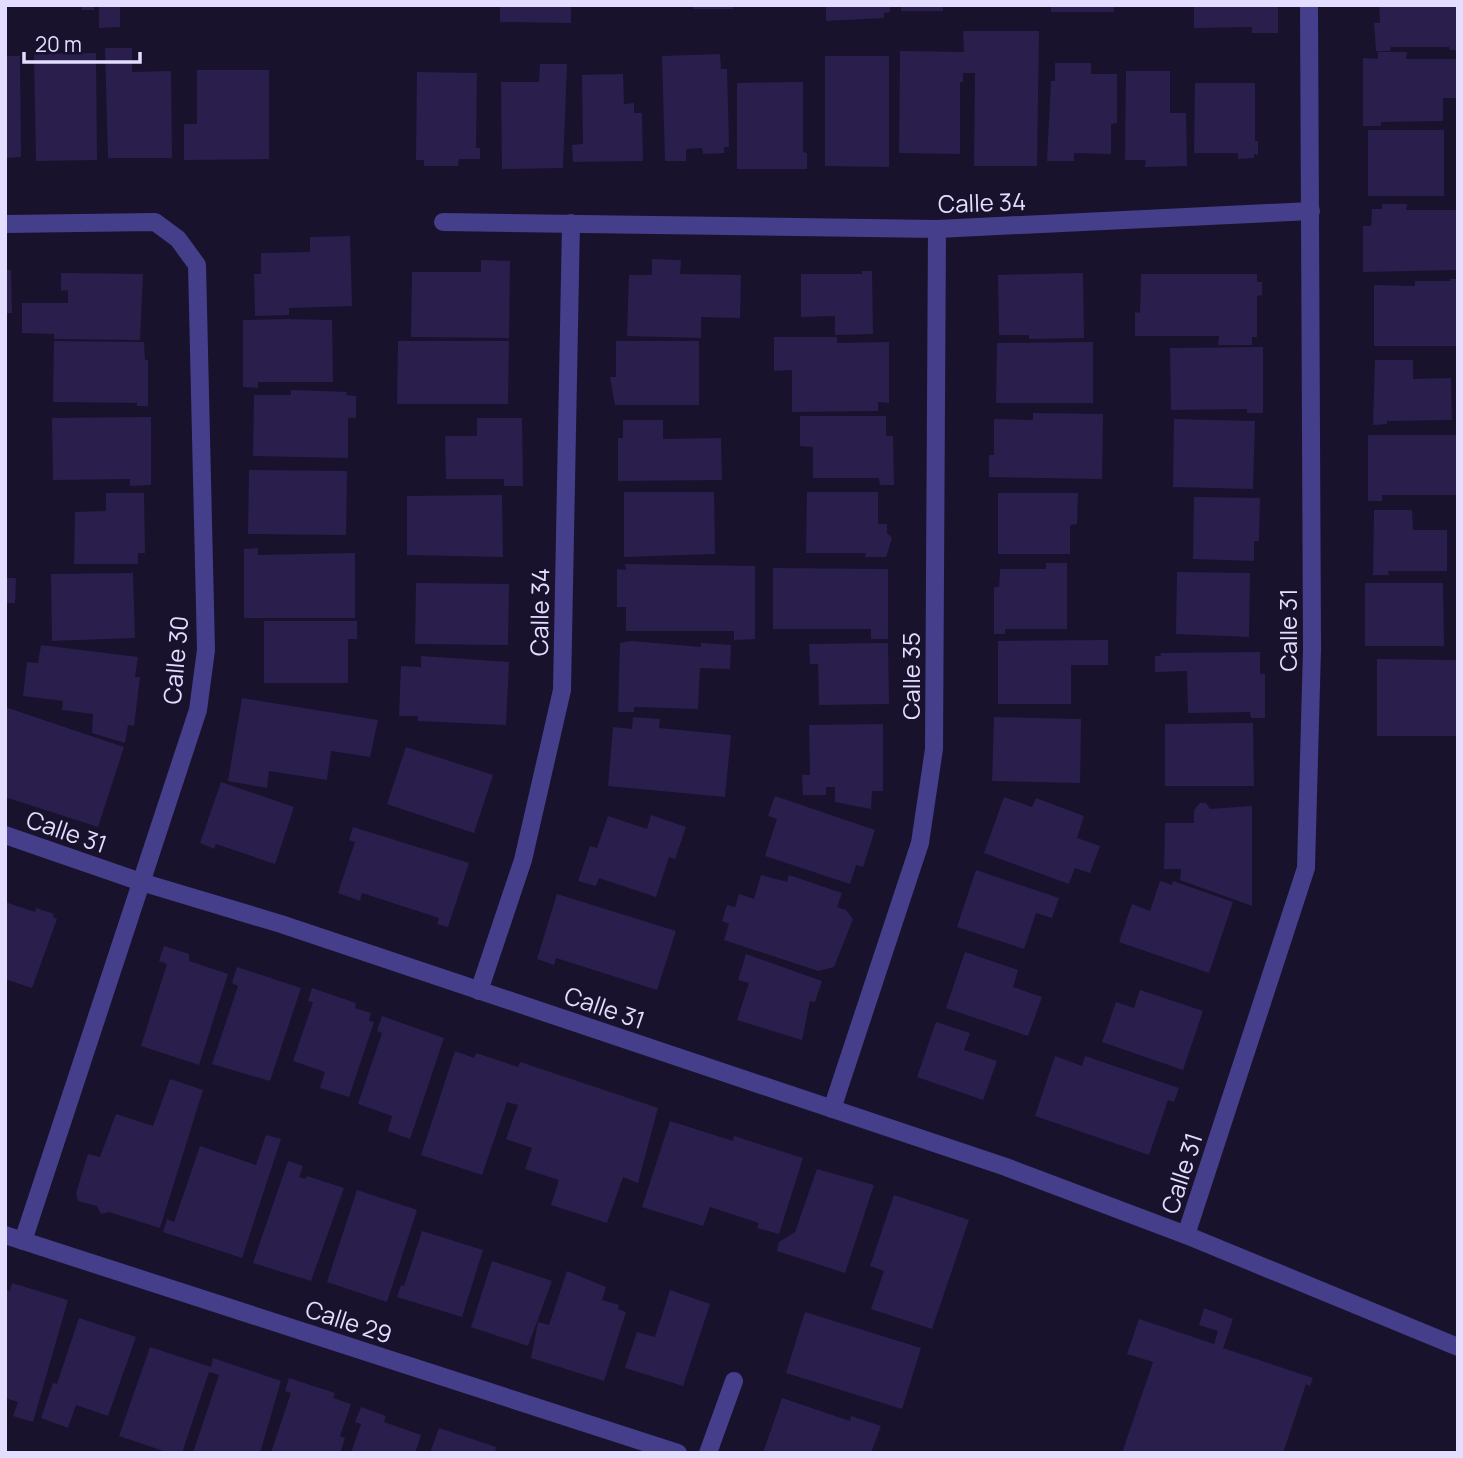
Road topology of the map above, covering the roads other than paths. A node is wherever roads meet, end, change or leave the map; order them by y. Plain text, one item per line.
1 (1309, 5) edge
2 (1311, 211) junction
3 (443, 222) dead end
4 (571, 223) junction
5 (5, 224) edge
6 (937, 229) junction
7 (5, 835) edge
8 (141, 882) junction
9 (479, 991) junction
10 (832, 1109) junction
11 (5, 1235) edge
12 (1186, 1236) junction
13 (23, 1241) junction
14 (1458, 1347) edge
15 (734, 1381) dead end
16 (678, 1453) edge
17 (708, 1453) edge

1 - 2 street, Calle 31
2 - 6 street, Calle 34
2 - 12 street, Calle 31
3 - 4 street, Calle 34
4 - 6 street, Calle 34
4 - 9 street, Calle 34
5 - 8 street, Calle 30
6 - 10 street, Calle 35
7 - 8 street, Calle 31
8 - 9 street, Calle 31
8 - 13 street, Calle 30
9 - 10 street, Calle 31
10 - 12 street, Calle 31
11 - 13 street, Calle 29
12 - 14 street, Calle 31
13 - 16 street, Calle 29
15 - 17 street

